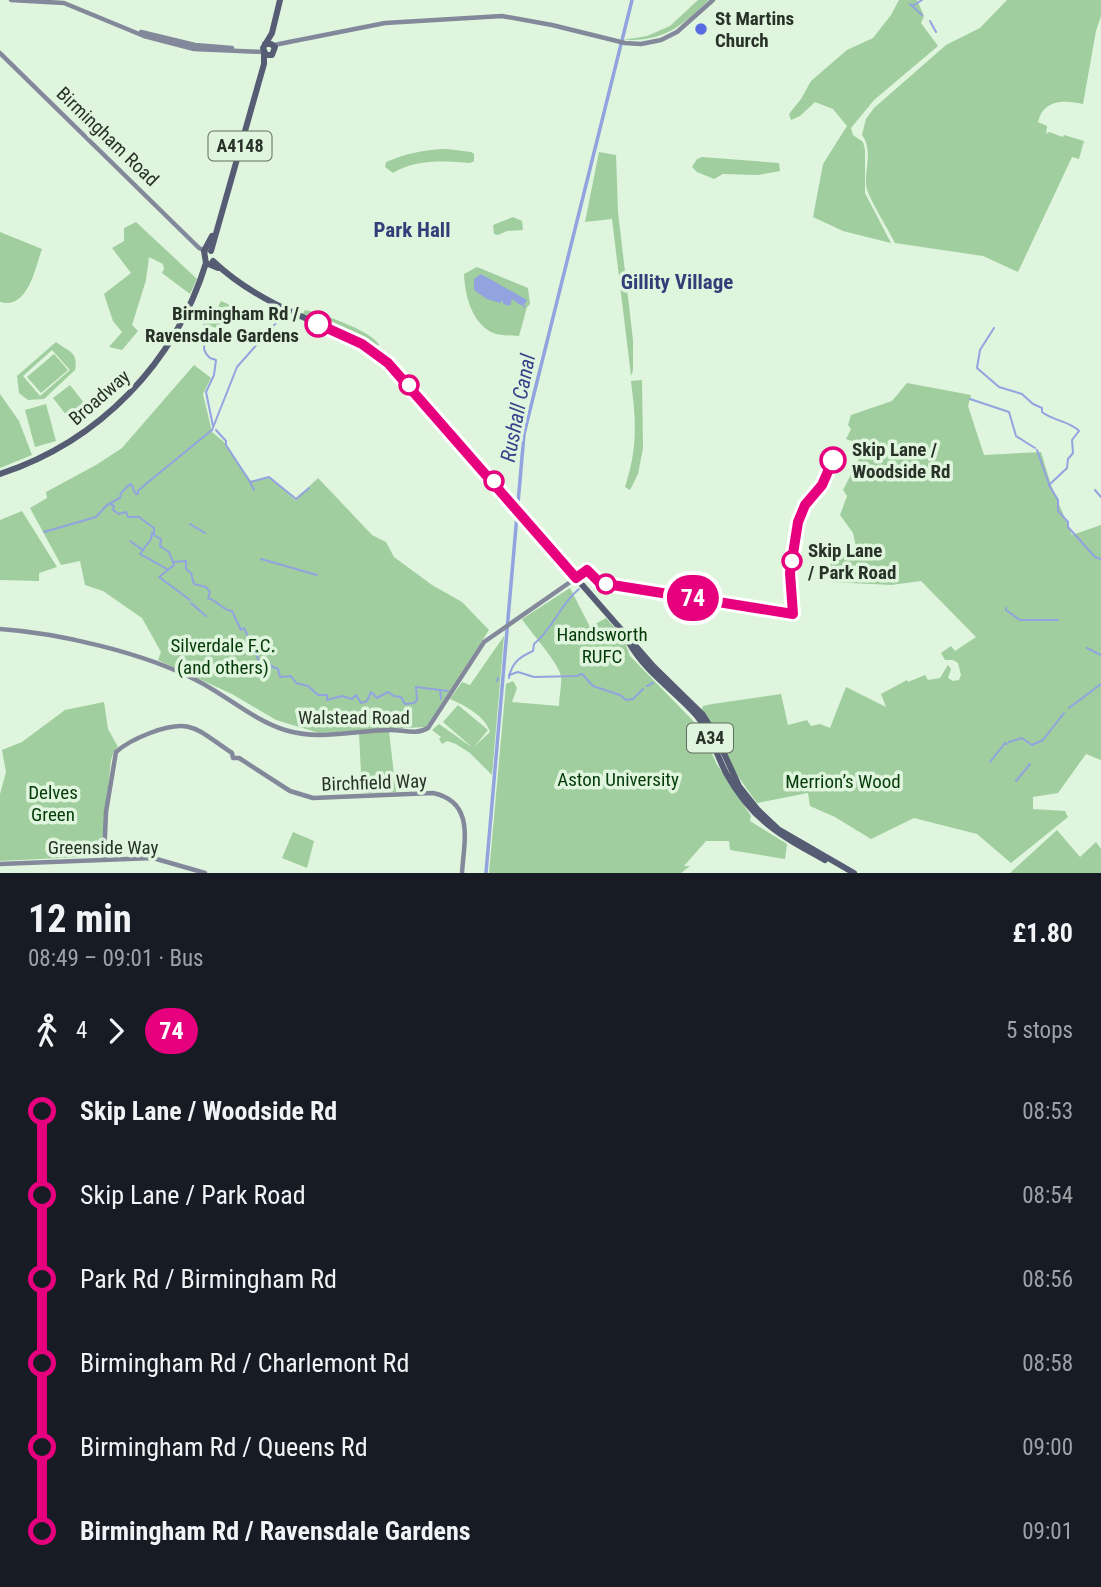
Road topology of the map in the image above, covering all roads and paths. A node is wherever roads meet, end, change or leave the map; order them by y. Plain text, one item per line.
1 (11, 0) edge
2 (279, 0) edge
3 (713, 0) edge
4 (268, 49) junction
5 (0, 53) edge
6 (207, 249) junction
7 (210, 262) junction
8 (0, 474) edge
9 (576, 578) junction
10 (0, 629) edge
11 (767, 823) junction
12 (104, 859) junction
13 (0, 864) edge
14 (205, 873) edge
15 (462, 873) edge
16 (846, 873) edge
17 (854, 873) edge

1 - 4 street
2 - 4 highway, A4148
3 - 4 street
4 - 6 highway, A4148
5 - 6 street, Birmingham Road
6 - 7 highway, A4148
7 - 8 highway, Broadway
7 - 9 highway, A34
9 - 10 street, Walstead Road
9 - 11 highway, A34
11 - 16 highway, A34
11 - 17 highway, A34
12 - 13 street, Greenside Way
12 - 14 street, Greenside Way
12 - 15 street, Birchfield Way

